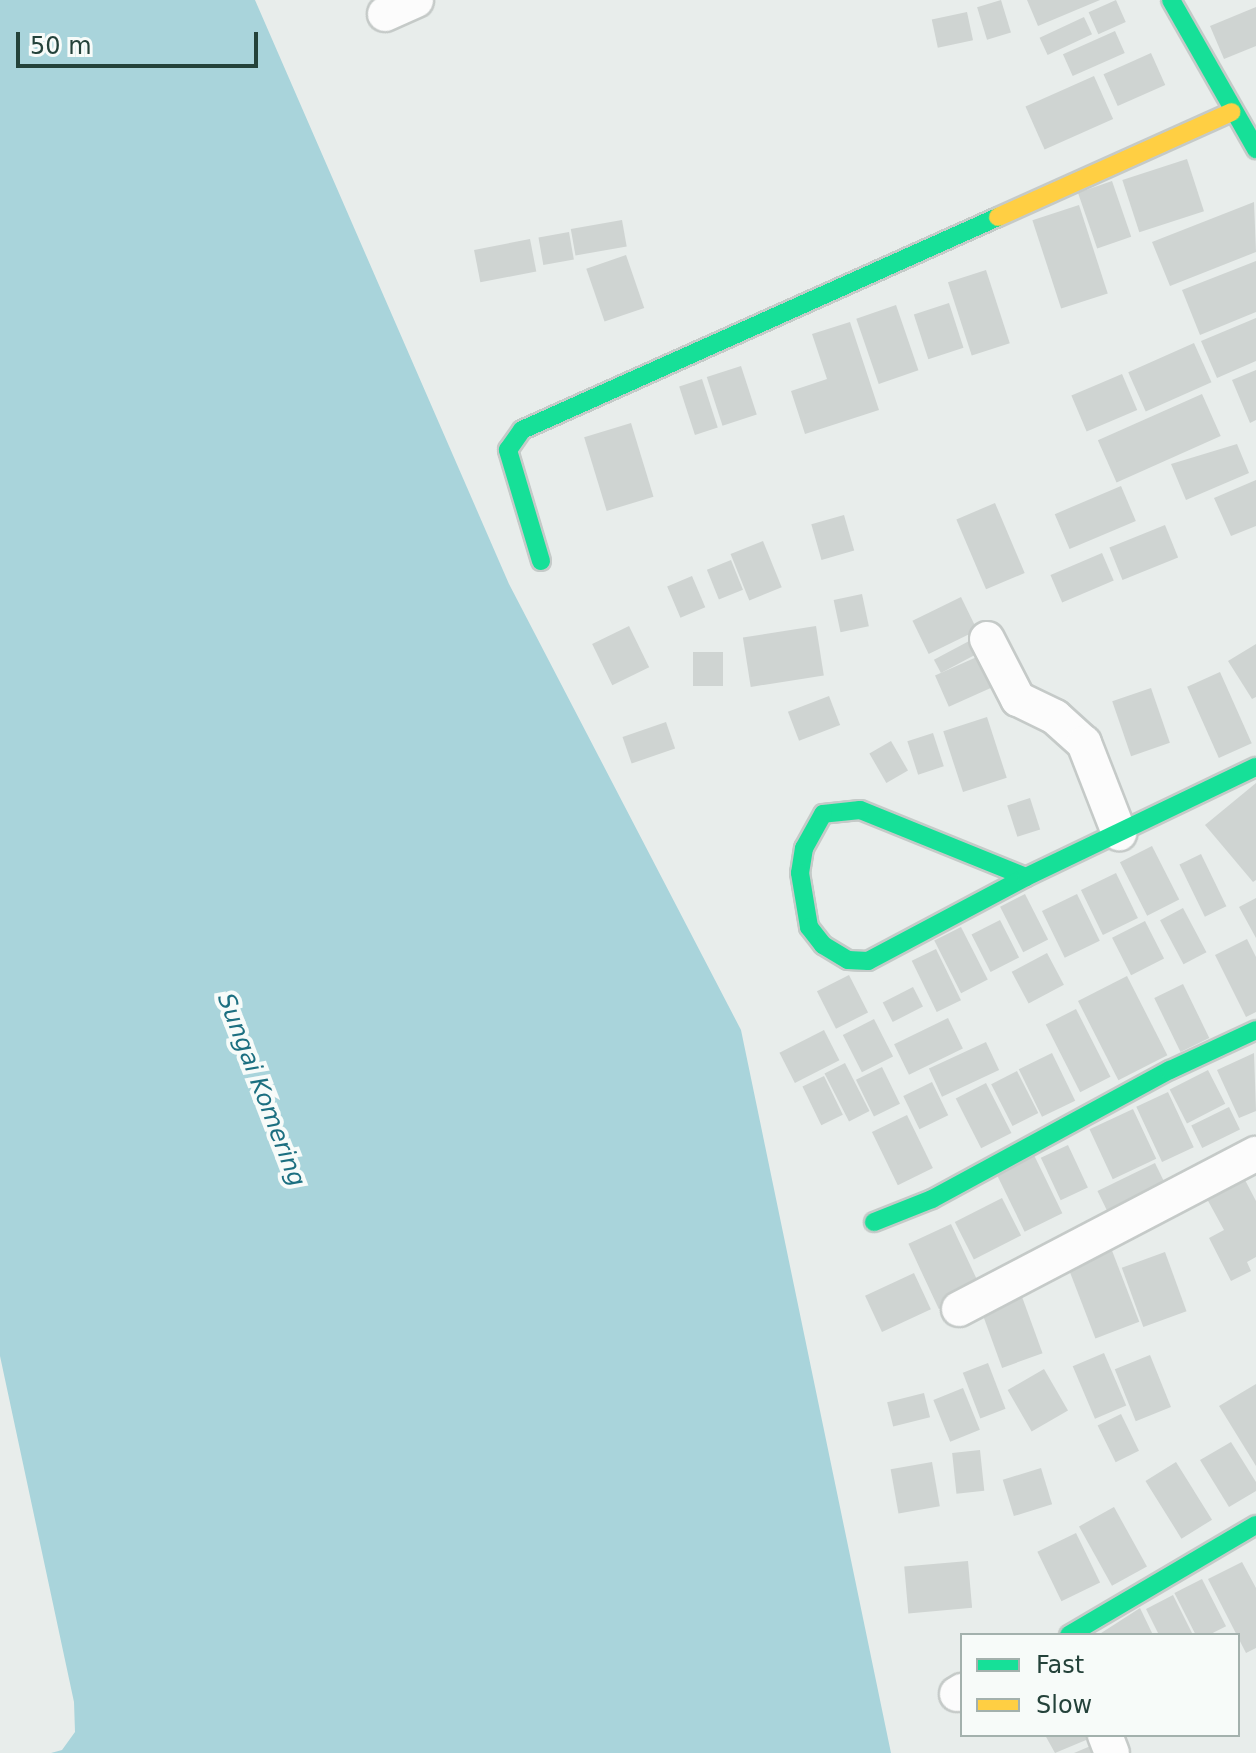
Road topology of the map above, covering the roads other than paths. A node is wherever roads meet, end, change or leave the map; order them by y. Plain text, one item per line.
1 (416, 0) edge
2 (1171, 0) edge
3 (385, 14) dead end
4 (1232, 112) junction
5 (1256, 149) edge
6 (541, 561) dead end
7 (987, 639) dead end
8 (1256, 767) edge
9 (1119, 833) junction
10 (1026, 877) junction
11 (1256, 1030) edge
12 (1256, 1154) edge
13 (874, 1222) dead end
14 (959, 1309) dead end
15 (1256, 1525) edge
16 (1072, 1633) edge

1 - 3 street
2 - 4 street
4 - 5 street
4 - 6 street
7 - 9 street
8 - 9 street
9 - 10 street
10 - 10 street
11 - 13 street
12 - 14 street
15 - 16 street

